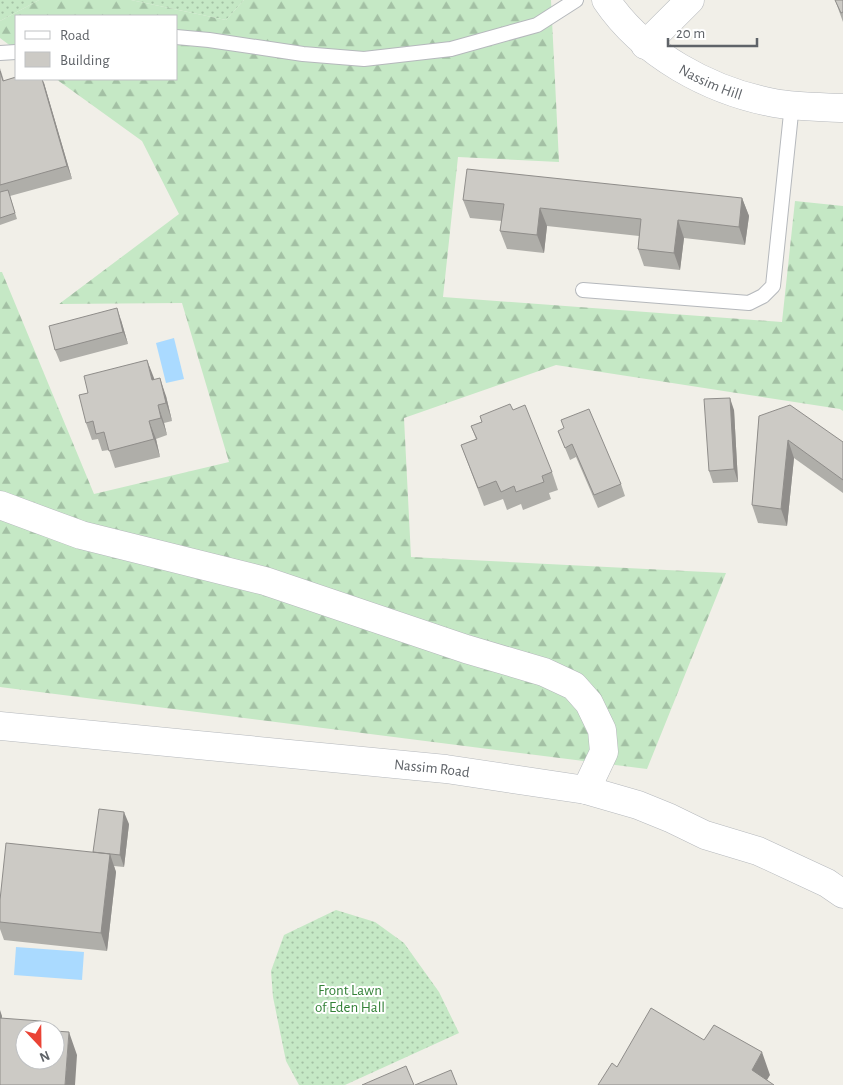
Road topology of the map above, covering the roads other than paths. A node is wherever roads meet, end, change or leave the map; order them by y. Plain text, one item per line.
1 (576, 0) edge
2 (606, 0) edge
3 (690, 0) edge
4 (178, 37) edge
5 (645, 45) junction
6 (15, 52) edge
7 (0, 53) edge
8 (792, 104) junction
9 (843, 108) edge
10 (583, 290) dead end
11 (0, 505) edge
12 (0, 726) edge
13 (586, 790) junction
14 (843, 894) edge

1 - 4 lane
2 - 5 street, Nassim Hill
3 - 5 street
5 - 8 street, Nassim Hill
6 - 7 lane
8 - 9 street, Nassim Hill
8 - 10 lane
11 - 13 street
12 - 13 street, Nassim Road
13 - 14 street, Nassim Road

